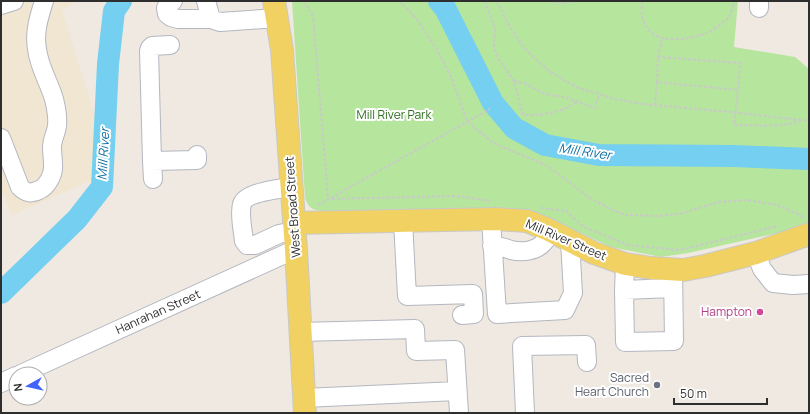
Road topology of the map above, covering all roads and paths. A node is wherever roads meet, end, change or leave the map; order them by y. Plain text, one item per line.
1 (14, 1) edge
2 (44, 1) edge
3 (174, 1) edge
4 (206, 1) edge
5 (304, 1) edge
6 (399, 1) edge
7 (485, 1) edge
8 (497, 1) edge
9 (547, 1) edge
10 (575, 1) edge
11 (643, 1) edge
12 (734, 1) edge
13 (1, 5) edge
14 (275, 9) edge
15 (211, 19) junction
16 (662, 38) junction
17 (170, 45) dead end
18 (658, 57) junction
19 (514, 82) junction
20 (657, 82) junction
21 (738, 90) junction
22 (599, 95) junction
23 (578, 101) junction
24 (655, 106) junction
25 (490, 109) dead end
26 (736, 113) junction
27 (467, 121) junction
28 (802, 121) junction
29 (809, 122) edge
30 (1, 138) edge
31 (197, 155) dead end
32 (291, 187) junction
33 (328, 199) junction
34 (317, 205) dead end
35 (535, 207) dead end
36 (493, 210) junction
37 (403, 221) junction
38 (783, 226) dead end
39 (807, 226) edge
40 (294, 234) junction
41 (560, 236) junction
42 (492, 246) junction
43 (756, 253) junction
44 (624, 264) junction
45 (672, 279) junction
46 (809, 284) edge
47 (624, 290) junction
48 (462, 315) dead end
49 (300, 332) junction
50 (587, 362) dead end
51 (37, 366) edge
52 (457, 391) junction
53 (305, 406) edge
54 (459, 413) edge
55 (525, 413) edge

1 - 13 street
2 - 30 street
3 - 15 street
4 - 15 street
5 - 33 path
6 - 27 path
7 - 19 path
8 - 22 path
9 - 10 path
11 - 16 path
12 - 16 path
14 - 15 street
14 - 32 main road, West Broad Street
16 - 18 path
17 - 31 street
18 - 20 path
18 - 21 path
19 - 23 path
19 - 23 path
20 - 21 path
20 - 24 path
21 - 26 path
22 - 23 path
22 - 24 path
24 - 26 path
25 - 27 path
26 - 28 path
26 - 28 path
27 - 33 path
27 - 39 path
28 - 29 path
32 - 40 main road, West Broad Street
32 - 40 street
33 - 34 path
33 - 36 path
35 - 38 path
36 - 37 main road, Mill River Street
36 - 41 main road, Mill River Street
36 - 42 street
37 - 40 main road, Mill River Street
37 - 48 street
39 - 43 main road, Mill River Street
40 - 49 main road, West Broad Street
40 - 51 street, Hanrahan Street
41 - 42 street
41 - 42 street
41 - 44 main road, Mill River Street
43 - 45 main road, Mill River Street
43 - 46 street
44 - 45 main road, Mill River Street
44 - 47 street
45 - 47 street
45 - 47 street
49 - 52 street
49 - 53 main road, West Broad Street
50 - 55 street
52 - 53 street
52 - 54 street

